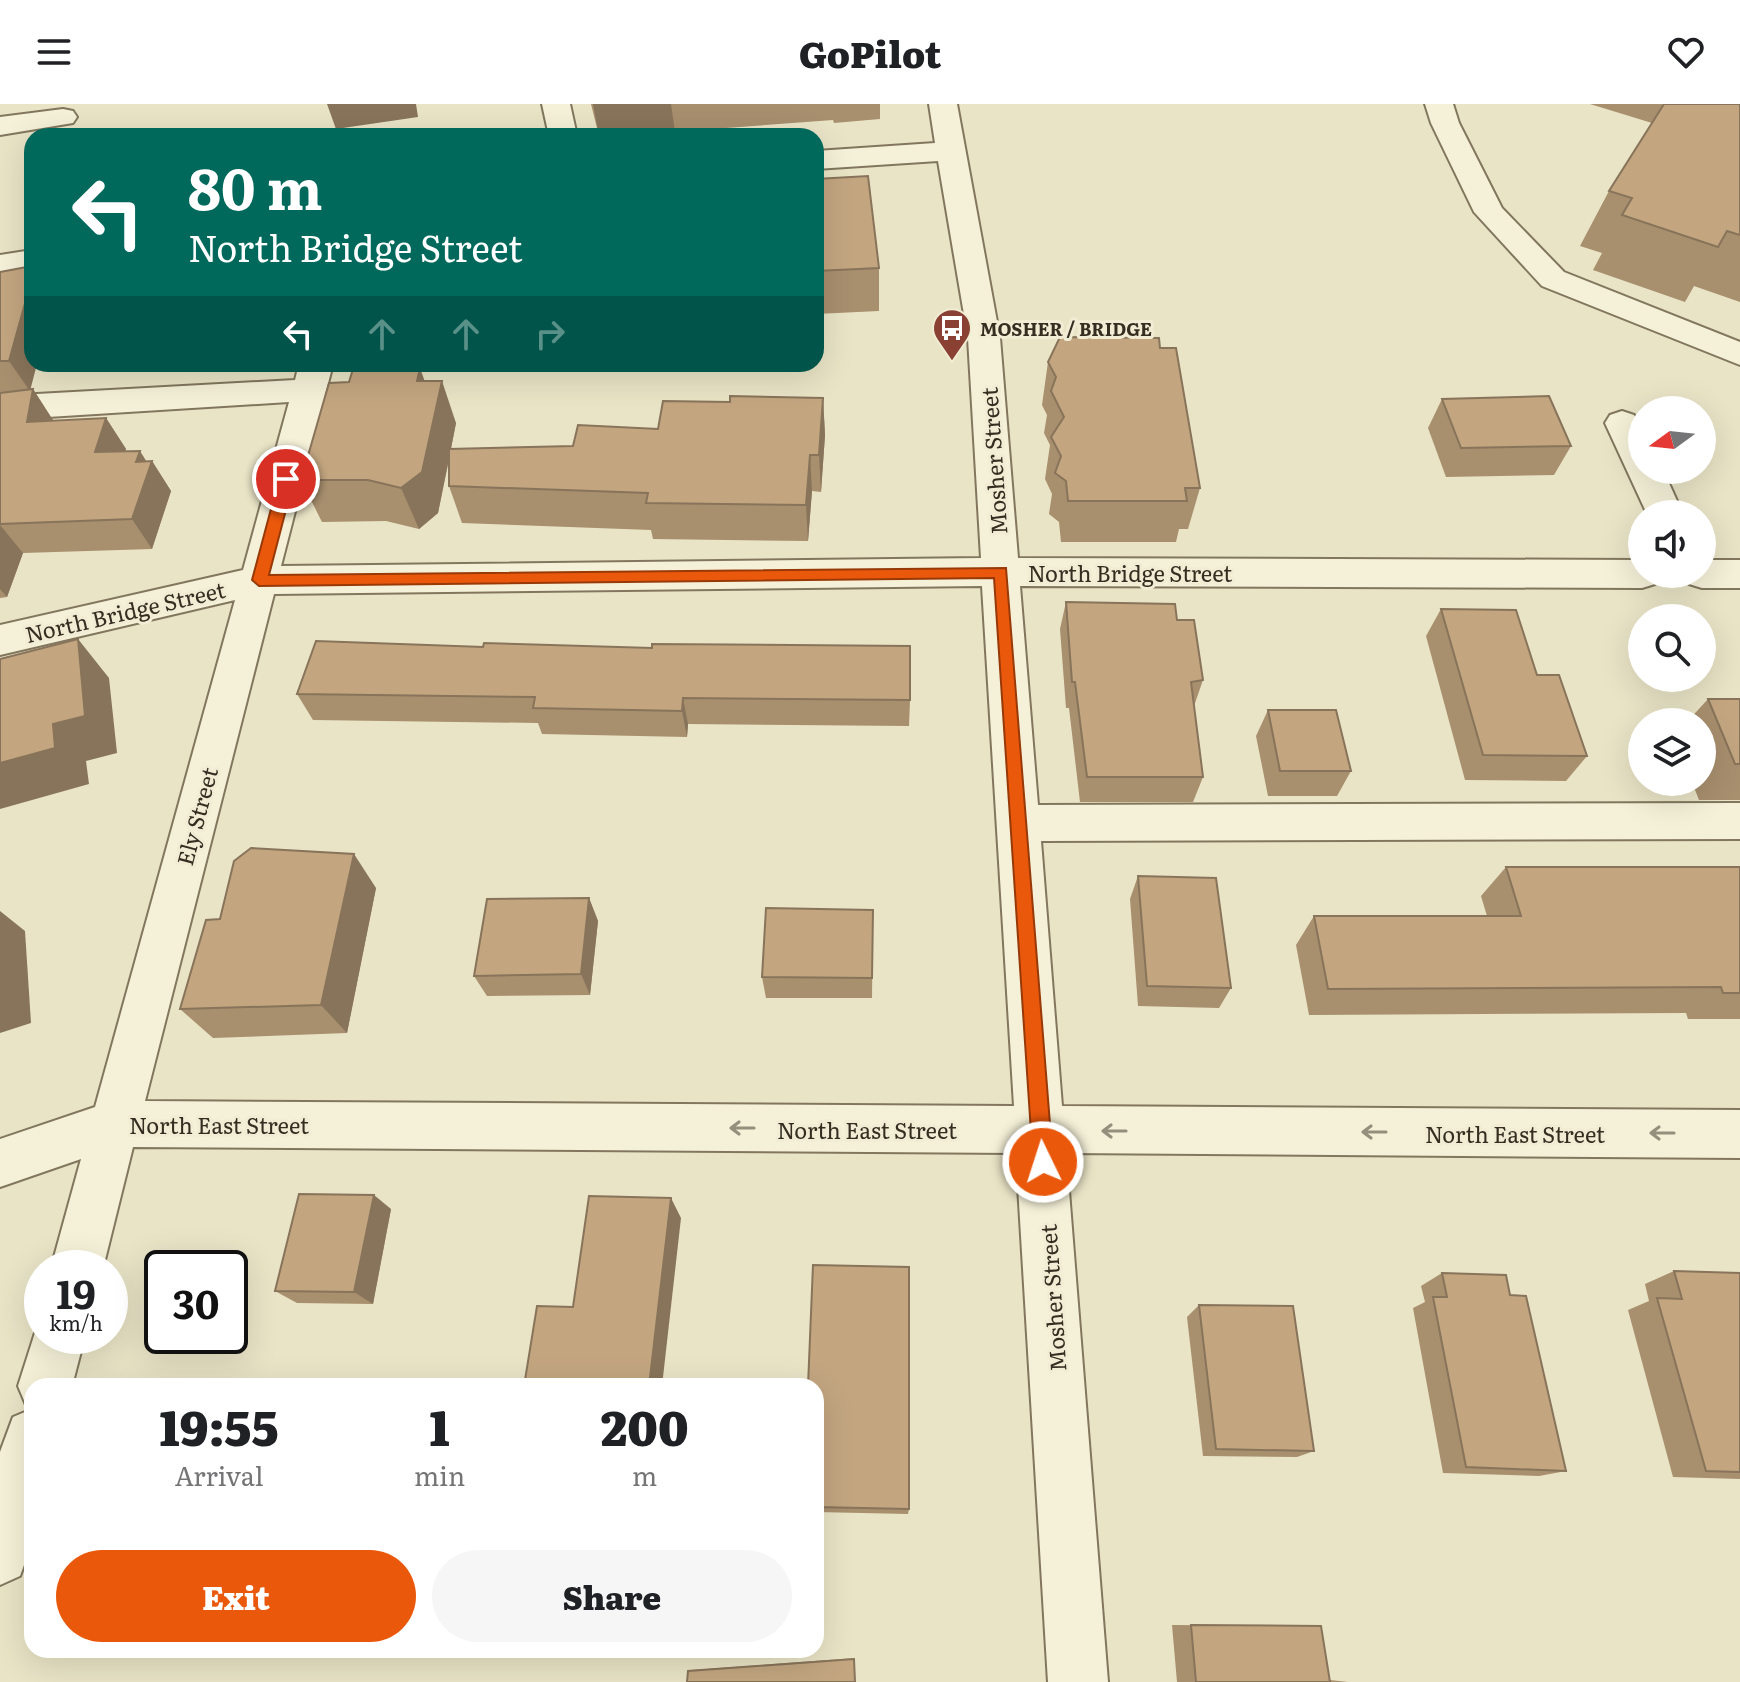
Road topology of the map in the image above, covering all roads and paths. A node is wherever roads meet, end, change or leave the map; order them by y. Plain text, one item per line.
1 (556, 104) edge
2 (943, 104) edge
3 (1439, 104) edge
4 (62, 119) edge
5 (0, 126) edge
6 (561, 128) edge
7 (953, 151) junction
8 (824, 159) edge
9 (24, 261) edge
10 (0, 265) edge
11 (1740, 354) edge
12 (313, 377) edge
13 (0, 408) edge
14 (1622, 423) dead end
15 (1628, 436) edge
16 (1001, 572) junction
17 (1628, 574) edge
18 (1716, 574) edge
19 (1740, 574) edge
20 (259, 580) junction
21 (0, 640) edge
22 (1740, 821) edge
23 (1019, 823) junction
24 (115, 1124) junction
25 (1041, 1131) junction
26 (1740, 1134) edge
27 (0, 1163) edge
28 (82, 1250) edge
29 (54, 1354) edge
30 (47, 1378) edge
31 (24, 1466) edge
32 (0, 1556) edge
33 (1078, 1682) edge

1 - 6 street
2 - 7 street, Mosher Street
3 - 11 street
4 - 5 street
7 - 8 street
7 - 16 street, Mosher Street
9 - 10 street
12 - 13 street
12 - 20 street, Ely Street
14 - 15 street
16 - 17 street, North Bridge Street
16 - 20 street, North Bridge Street
16 - 23 street, Mosher Street
18 - 19 street
20 - 21 street, North Bridge Street
20 - 24 street, Ely Street
22 - 23 street
23 - 25 street, Mosher Street
25 -> 24 street, North East Street
24 - 27 street, North East Street
24 - 28 street, Ely Street
26 -> 25 street, North East Street
25 - 33 street, Mosher Street
29 - 30 street
31 - 32 street

